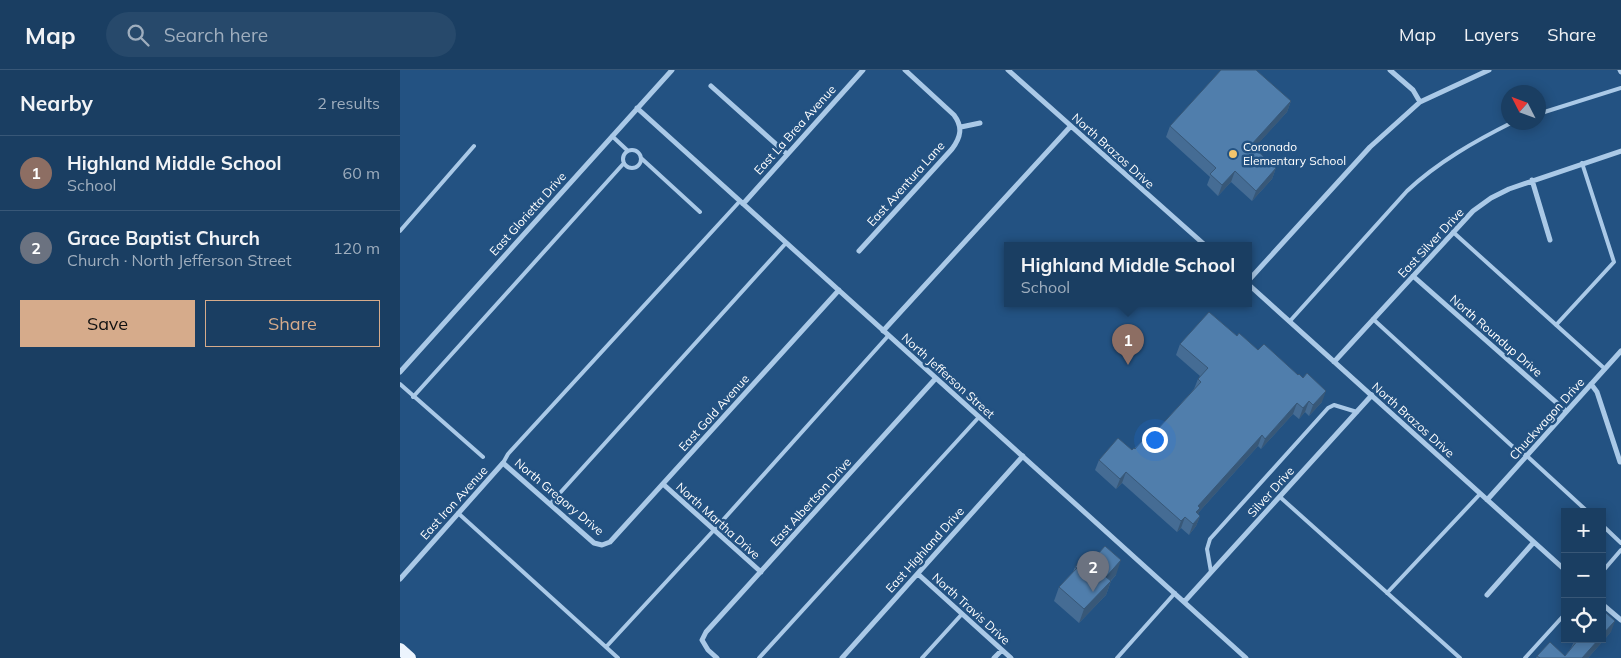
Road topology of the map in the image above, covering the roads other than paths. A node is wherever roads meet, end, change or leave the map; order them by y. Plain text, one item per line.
1 (672, 70) edge
2 (905, 70) edge
3 (1008, 70) edge
4 (1390, 70) edge
5 (1489, 70) edge
6 (860, 71) edge
7 (711, 86) dead end
8 (1621, 88) edge
9 (1420, 102) junction
10 (637, 108) junction
11 (1546, 111) edge
12 (980, 123) dead end
13 (1070, 127) junction
14 (961, 128) junction
15 (1501, 128) edge
16 (612, 136) junction
17 (474, 146) dead end
18 (1621, 150) edge
19 (628, 151) junction
20 (787, 154) junction
21 (641, 158) junction
22 (624, 163) junction
23 (1582, 163) junction
24 (1532, 180) junction
25 (741, 203) junction
26 (700, 212) dead end
27 (400, 231) edge
28 (1453, 232) junction
29 (1550, 240) dead end
30 (1201, 242) edge
31 (786, 243) junction
32 (859, 251) dead end
33 (1413, 276) junction
34 (1252, 278) edge
35 (1252, 286) edge
36 (838, 290) junction
37 (1373, 319) junction
38 (1290, 321) junction
39 (1556, 325) junction
40 (883, 331) junction
41 (888, 336) junction
42 (1621, 351) edge
43 (1334, 362) junction
44 (1605, 368) junction
45 (400, 372) edge
46 (936, 378) junction
47 (400, 384) edge
48 (1591, 384) junction
49 (1372, 396) junction
50 (413, 397) junction
51 (1566, 411) junction
52 (1357, 412) junction
53 (979, 417) junction
54 (1023, 456) junction
55 (1527, 456) junction
56 (483, 457) dead end
57 (1620, 462) edge
58 (503, 464) junction
59 (663, 484) junction
60 (1480, 494) junction
61 (1280, 497) junction
62 (1487, 500) junction
63 (550, 504) junction
64 (1584, 508) edge
65 (458, 513) junction
66 (1606, 529) edge
67 (714, 530) junction
68 (1534, 542) junction
69 (1621, 543) edge
70 (602, 545) joint
71 (1621, 550) edge
72 (1561, 566) edge
73 (1606, 567) edge
74 (761, 572) junction
75 (1211, 572) junction
76 (918, 574) junction
77 (400, 579) edge
78 (1175, 593) junction
79 (1387, 593) junction
80 (1487, 595) dead end
81 (1184, 602) junction
82 (1606, 607) edge
83 (962, 614) junction
84 (1561, 618) edge
85 (1621, 620) edge
86 (606, 647) junction
87 (400, 649) edge
88 (1002, 650) junction
89 (410, 658) edge
90 (618, 658) edge
91 (717, 658) edge
92 (760, 658) edge
93 (842, 658) edge
94 (922, 658) edge
95 (994, 658) edge
96 (1011, 658) edge
97 (1117, 658) edge
98 (1246, 658) edge
99 (1460, 658) edge
100 (1525, 658) edge

1 - 10 street, East Glorietta Drive
2 - 14 street
3 - 13 street, North Brazos Drive
4 - 9 street
5 - 9 street
6 - 20 street, East La Brea Avenue
7 - 20 street
8 - 11 lane
9 - 34 street
10 - 16 street, East Glorietta Drive
10 - 25 street, North Jefferson Street
12 - 14 street
13 - 30 street, North Brazos Drive
13 - 40 street
14 - 32 street, East Aventura Lane
15 - 38 lane
16 - 19 lane
16 - 45 street, East Glorietta Drive
17 - 27 lane
18 - 23 street, East Silver Drive
19 - 21 lane
19 - 22 lane
20 - 25 street, East La Brea Avenue
21 - 22 lane
21 - 26 lane
22 - 50 lane
23 - 24 street, East Silver Drive
23 - 39 lane
24 - 28 street, East Silver Drive
24 - 29 street
25 - 31 street, North Jefferson Street
25 - 58 lane
28 - 33 street, East Silver Drive
28 - 39 lane
31 - 36 street, North Jefferson Street
31 - 63 lane
33 - 37 street, East Silver Drive
33 - 51 street, North Roundup Drive
35 - 38 street, North Brazos Drive
36 - 40 street, North Jefferson Street
36 - 59 street, East Gold Avenue
37 - 43 street, East Silver Drive
37 - 55 lane
38 - 43 street, North Brazos Drive
39 - 44 lane
40 - 41 street, North Jefferson Street
41 - 46 street, North Jefferson Street
41 - 67 lane
42 - 44 street, Chuckwagon Drive
43 - 49 street, North Brazos Drive
44 - 48 street, Chuckwagon Drive
46 - 53 street, North Jefferson Street
46 - 74 street, East Albertson Drive
47 - 50 lane
48 - 51 street, Chuckwagon Drive
48 - 57 street
49 - 52 street, Silver Drive
49 - 60 street, North Brazos Drive
50 - 56 lane
51 - 55 street, Chuckwagon Drive
52 - 61 street, Silver Drive
52 - 75 lane
53 - 54 street, North Jefferson Street
53 - 92 lane
54 - 76 street, East Highland Drive
54 - 78 street, North Jefferson Street
55 - 62 street, Chuckwagon Drive
55 - 64 lane
58 - 63 street, North Gregory Drive
58 - 65 street, East Iron Avenue
59 - 67 street, North Martha Drive
59 - 70 street, East Gold Avenue
60 - 62 street, North Brazos Drive
60 - 79 lane
61 - 75 street, Silver Drive
61 - 79 lane
62 - 68 street, North Brazos Drive
63 - 70 street, North Gregory Drive
65 - 77 street, East Iron Avenue
65 - 86 lane
66 - 69 lane
67 - 74 street, North Martha Drive
67 - 86 lane
68 - 72 street, North Brazos Drive
68 - 80 street
71 - 73 lane
74 - 91 street, East Albertson Drive
75 - 81 street, Silver Drive
76 - 83 street, North Travis Drive
76 - 93 street, East Highland Drive
78 - 81 street, North Jefferson Street
78 - 97 lane
79 - 99 lane
81 - 98 street, North Jefferson Street
82 - 85 street
83 - 88 street, North Travis Drive
83 - 94 lane
84 - 100 lane
86 - 90 lane
87 - 89 main road
88 - 95 street
88 - 96 street, North Travis Drive

